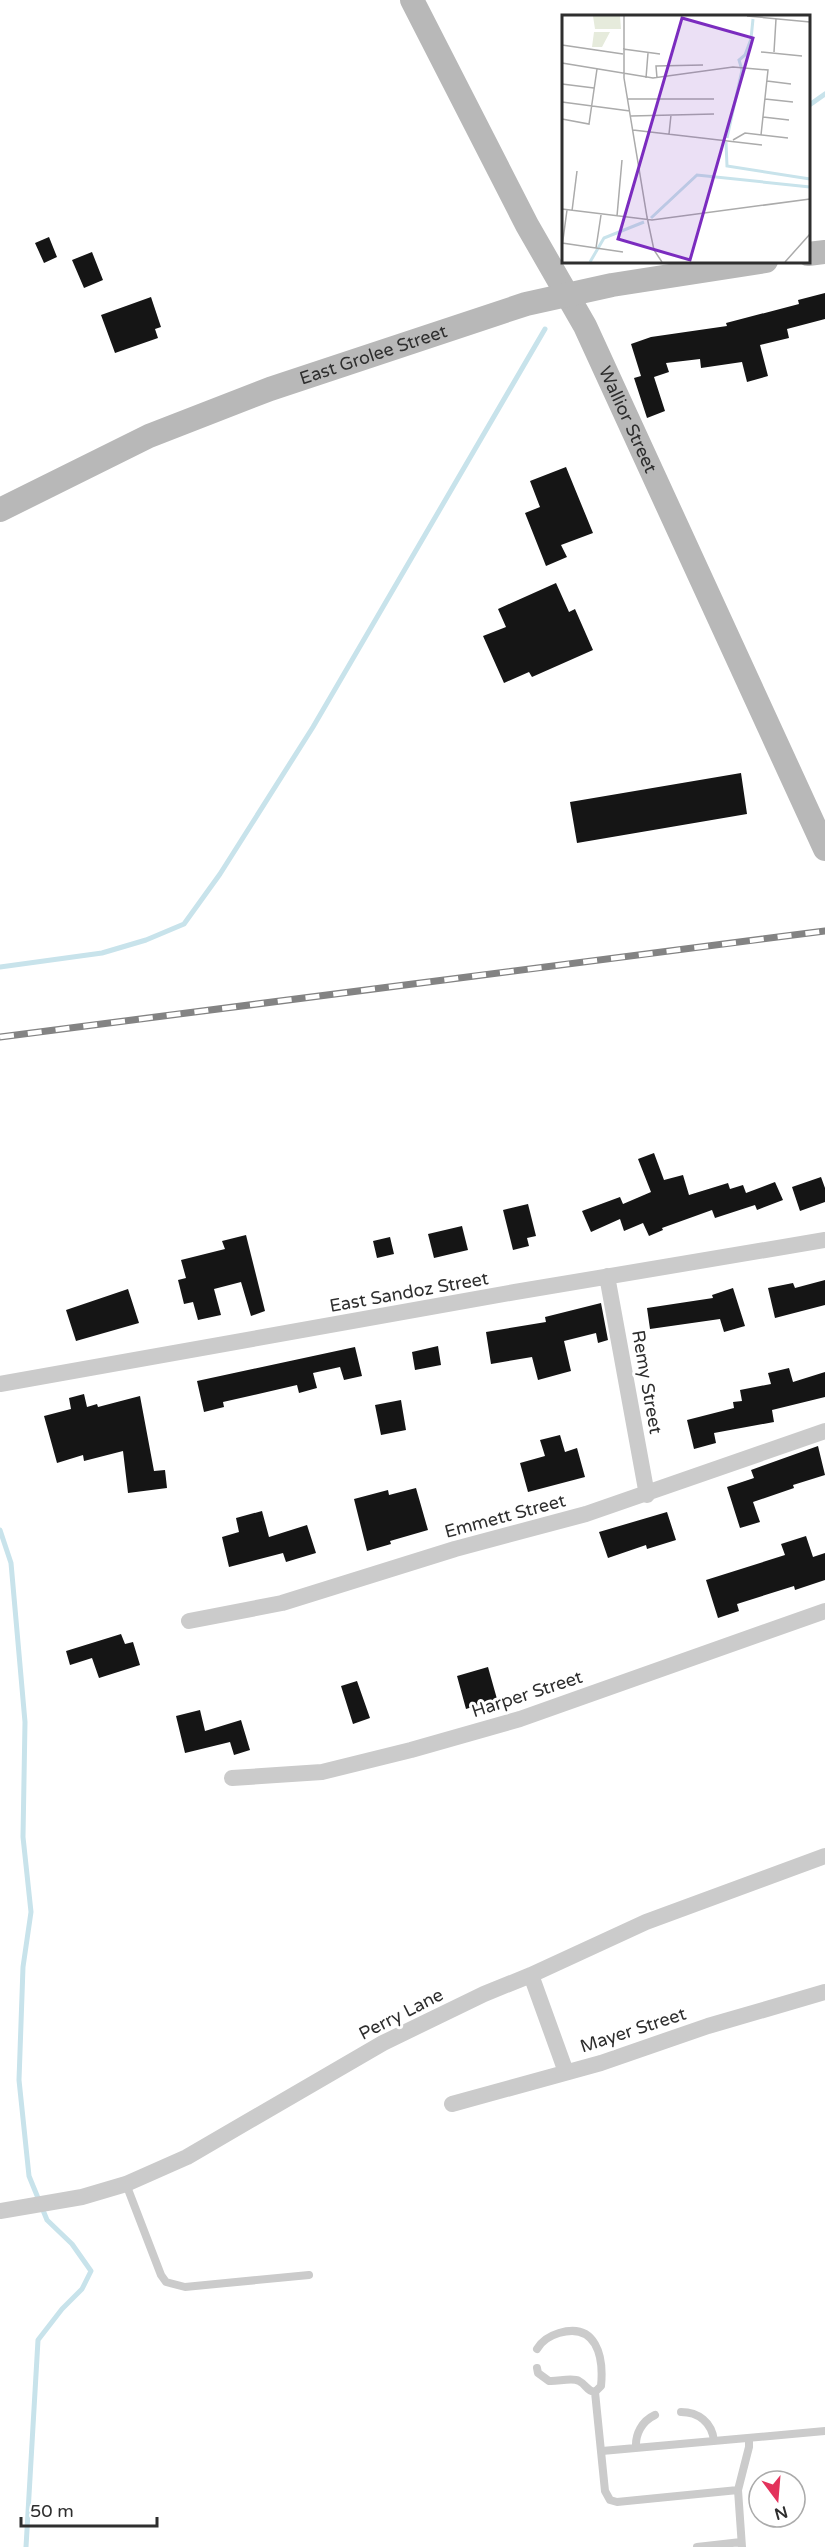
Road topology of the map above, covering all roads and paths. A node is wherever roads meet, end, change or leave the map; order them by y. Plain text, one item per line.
1 (412, 0) edge
2 (825, 252) edge
3 (810, 254) edge
4 (760, 262) edge
5 (565, 294) junction
6 (0, 510) edge
7 (825, 849) edge
8 (825, 1240) edge
9 (607, 1276) junction
10 (0, 1384) edge
11 (825, 1431) edge
12 (647, 1495) junction
13 (825, 1611) edge
14 (189, 1621) dead end
15 (232, 1778) dead end
16 (825, 1856) edge
17 (531, 1975) junction
18 (825, 1992) edge
19 (566, 2072) junction
20 (453, 2104) dead end
21 (126, 2184) junction
22 (0, 2211) edge
23 (309, 2275) dead end
24 (537, 2349) dead end
25 (537, 2368) dead end
26 (595, 2392) junction
27 (681, 2412) dead end
28 (655, 2415) dead end
29 (825, 2431) edge
30 (748, 2438) junction
31 (714, 2441) junction
32 (636, 2448) junction
33 (602, 2451) junction
34 (738, 2490) junction
35 (741, 2544) edge
36 (697, 2547) edge

1 - 5 street, Wallior Street
2 - 3 street
4 - 5 street, East Grolee Street
5 - 6 street, East Grolee Street
5 - 7 street, Wallior Street
8 - 9 street, East Sandoz Street
9 - 10 street, East Sandoz Street
9 - 12 street, Remy Street
11 - 12 street, Emmett Street
12 - 14 street, Emmett Street
13 - 15 street, Harper Street
16 - 17 street, Perry Lane
17 - 19 street
17 - 21 street, Perry Lane
18 - 19 street, Mayer Street
19 - 20 street, Mayer Street
21 - 22 street, Perry Lane
21 - 23 lane
24 - 26 lane
25 - 26 lane
26 - 33 lane
27 - 31 lane
28 - 32 lane
29 - 30 lane
30 - 31 lane
30 - 34 lane
31 - 32 lane
32 - 33 lane
33 - 34 lane
34 - 35 lane
35 - 36 lane

